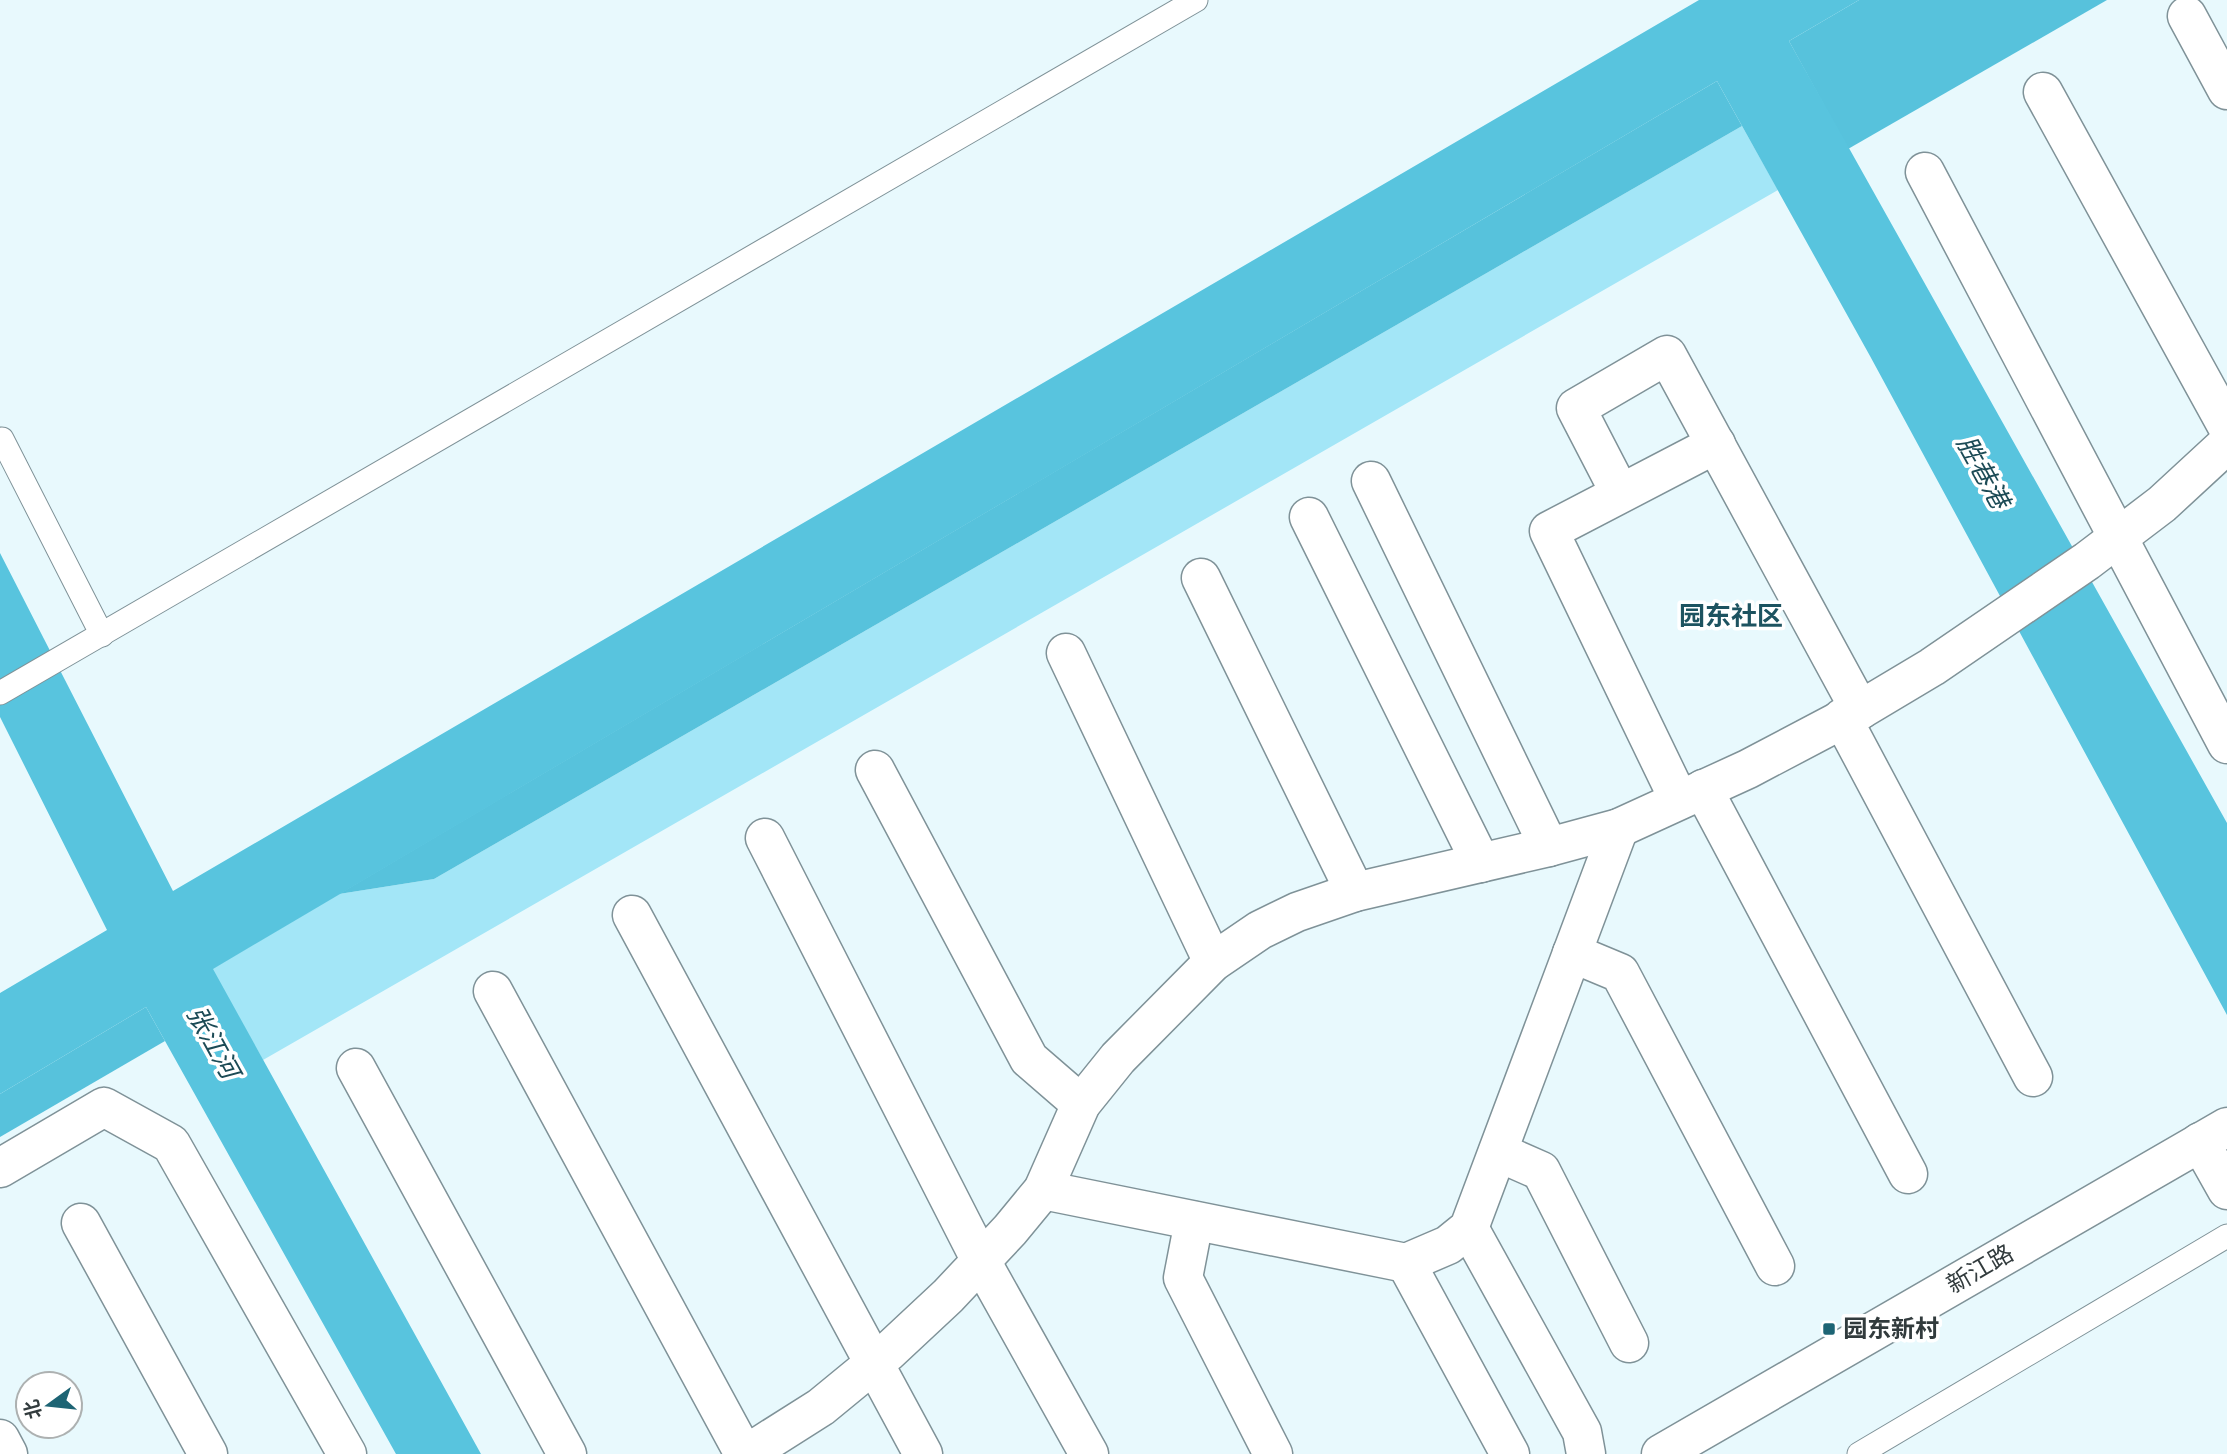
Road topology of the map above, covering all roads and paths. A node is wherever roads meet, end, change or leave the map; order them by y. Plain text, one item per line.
1 (1196, 0) edge
2 (2187, 16) dead end
3 (2227, 90) edge
4 (2043, 92) dead end
5 (1924, 172) dead end
6 (2227, 426) edge
7 (2, 439) dead end
8 (1716, 444) junction
9 (2227, 444) edge
10 (1371, 481) dead end
11 (1620, 493) junction
12 (1309, 517) dead end
13 (2118, 537) junction
14 (1201, 578) dead end
15 (102, 635) junction
16 (1066, 653) dead end
17 (0, 693) edge
18 (1851, 714) junction
19 (2227, 744) edge
20 (875, 771) dead end
21 (1691, 794) junction
22 (1619, 828) junction
23 (765, 838) dead end
24 (1549, 847) junction
25 (1481, 863) junction
26 (1355, 892) junction
27 (632, 915) dead end
28 (1572, 953) junction
29 (1213, 961) junction
30 (493, 991) dead end
31 (356, 1068) dead end
32 (2033, 1077) dead end
33 (1081, 1104) junction
34 (2214, 1134) edge
35 (1498, 1152) junction
36 (0, 1168) edge
37 (1908, 1174) dead end
38 (1043, 1190) junction
39 (2227, 1190) edge
40 (1194, 1220) junction
41 (81, 1223) dead end
42 (1469, 1228) junction
43 (2227, 1236) edge
44 (981, 1261) junction
45 (1406, 1263) junction
46 (1775, 1266) dead end
47 (1629, 1343) dead end
48 (873, 1364) junction
49 (0, 1439) edge
50 (8, 1454) edge
51 (208, 1454) edge
52 (346, 1454) edge
53 (567, 1454) edge
54 (743, 1454) edge
55 (923, 1454) edge
56 (1089, 1454) edge
57 (1273, 1454) edge
58 (1510, 1454) edge
59 (1586, 1454) edge
60 (1661, 1454) edge
61 (1859, 1454) edge

1 - 15 lane
2 - 3 street
4 - 6 street
5 - 13 street
7 - 15 lane
8 - 11 street
8 - 11 street
8 - 18 street
9 - 13 street
10 - 24 street
11 - 21 street
12 - 25 street
13 - 18 street
13 - 19 street
14 - 26 street
15 - 17 lane
16 - 29 street
18 - 21 street
18 - 32 street
20 - 33 street
21 - 22 street
21 - 37 street
22 - 24 street
22 - 28 street
23 - 44 street
24 - 25 street
25 - 26 street
26 - 29 street
27 - 48 street
28 - 35 street
28 - 46 street
29 - 33 street
30 - 54 street
31 - 53 street
33 - 38 street
34 - 39 street
34 - 60 street, 新江路
35 - 42 street
35 - 47 street
36 - 52 street
38 - 40 street
38 - 44 street
40 - 45 street
40 - 57 street
41 - 51 street
42 - 45 street
42 - 59 street
43 - 61 lane
44 - 48 street
44 - 56 street
45 - 58 street
48 - 54 street
48 - 55 street
49 - 50 street

